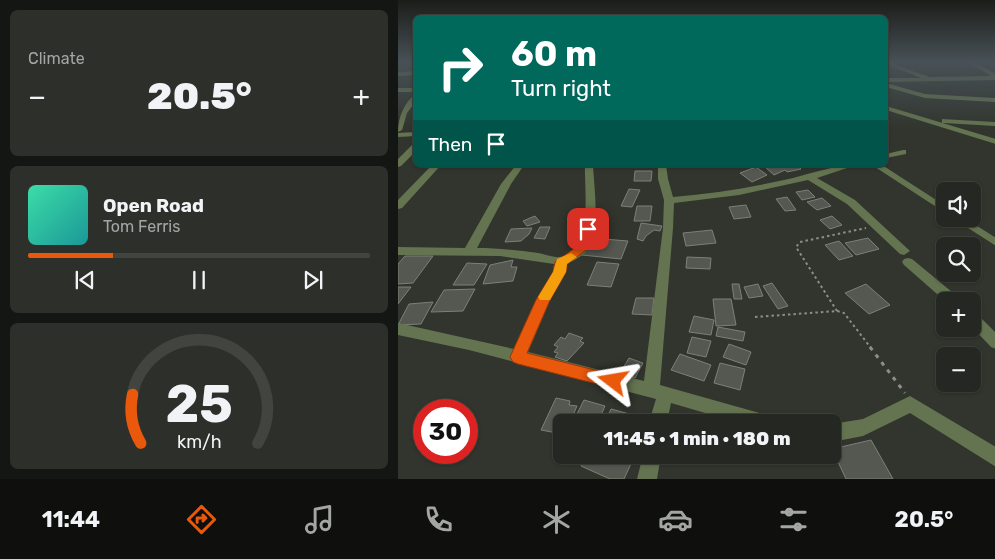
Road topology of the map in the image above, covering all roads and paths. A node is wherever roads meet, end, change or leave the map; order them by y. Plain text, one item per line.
1 (888, 86) edge
2 (398, 90) edge
3 (413, 90) edge
4 (413, 100) edge
5 (996, 100) edge
6 (408, 108) junction
7 (398, 109) edge
8 (888, 109) edge
9 (926, 120) junction
10 (996, 124) edge
11 (398, 130) edge
12 (413, 134) edge
13 (398, 135) edge
14 (996, 142) edge
15 (413, 149) edge
16 (903, 152) dead end
17 (888, 156) edge
18 (401, 161) edge
19 (435, 167) edge
20 (519, 167) edge
21 (589, 167) edge
22 (662, 167) edge
23 (843, 167) edge
24 (879, 167) edge
25 (811, 178) junction
26 (669, 200) junction
27 (936, 204) edge
28 (398, 206) edge
29 (876, 227) junction
30 (971, 227) edge
31 (996, 243) edge
32 (469, 251) junction
33 (398, 252) edge
34 (561, 262) junction
35 (944, 292) edge
36 (837, 311) junction
37 (755, 317) dead end
38 (981, 327) edge
39 (398, 329) edge
40 (996, 342) edge
41 (518, 357) junction
42 (658, 393) junction
43 (910, 404) junction
44 (658, 414) edge
45 (734, 414) edge
46 (841, 433) edge
47 (996, 458) edge
48 (650, 464) edge
49 (647, 479) edge

1 - 5 street
2 - 3 street
4 - 6 street
6 - 7 street
6 - 11 street
8 - 9 street
9 - 10 street
9 - 14 street
12 - 13 street
15 - 18 street
16 - 17 street
19 - 28 street
20 - 32 street
21 - 34 street
22 - 26 street
23 - 25 street
24 - 27 street
25 - 26 street
25 - 29 street
26 - 42 street
29 - 35 street
29 - 36 path
30 - 31 street
32 - 33 street
32 - 34 street
34 - 41 street
36 - 37 path
36 - 43 path
38 - 40 street
39 - 41 street
41 - 42 street
42 - 44 street
42 - 45 street
43 - 46 street
43 - 47 street
48 - 49 street

